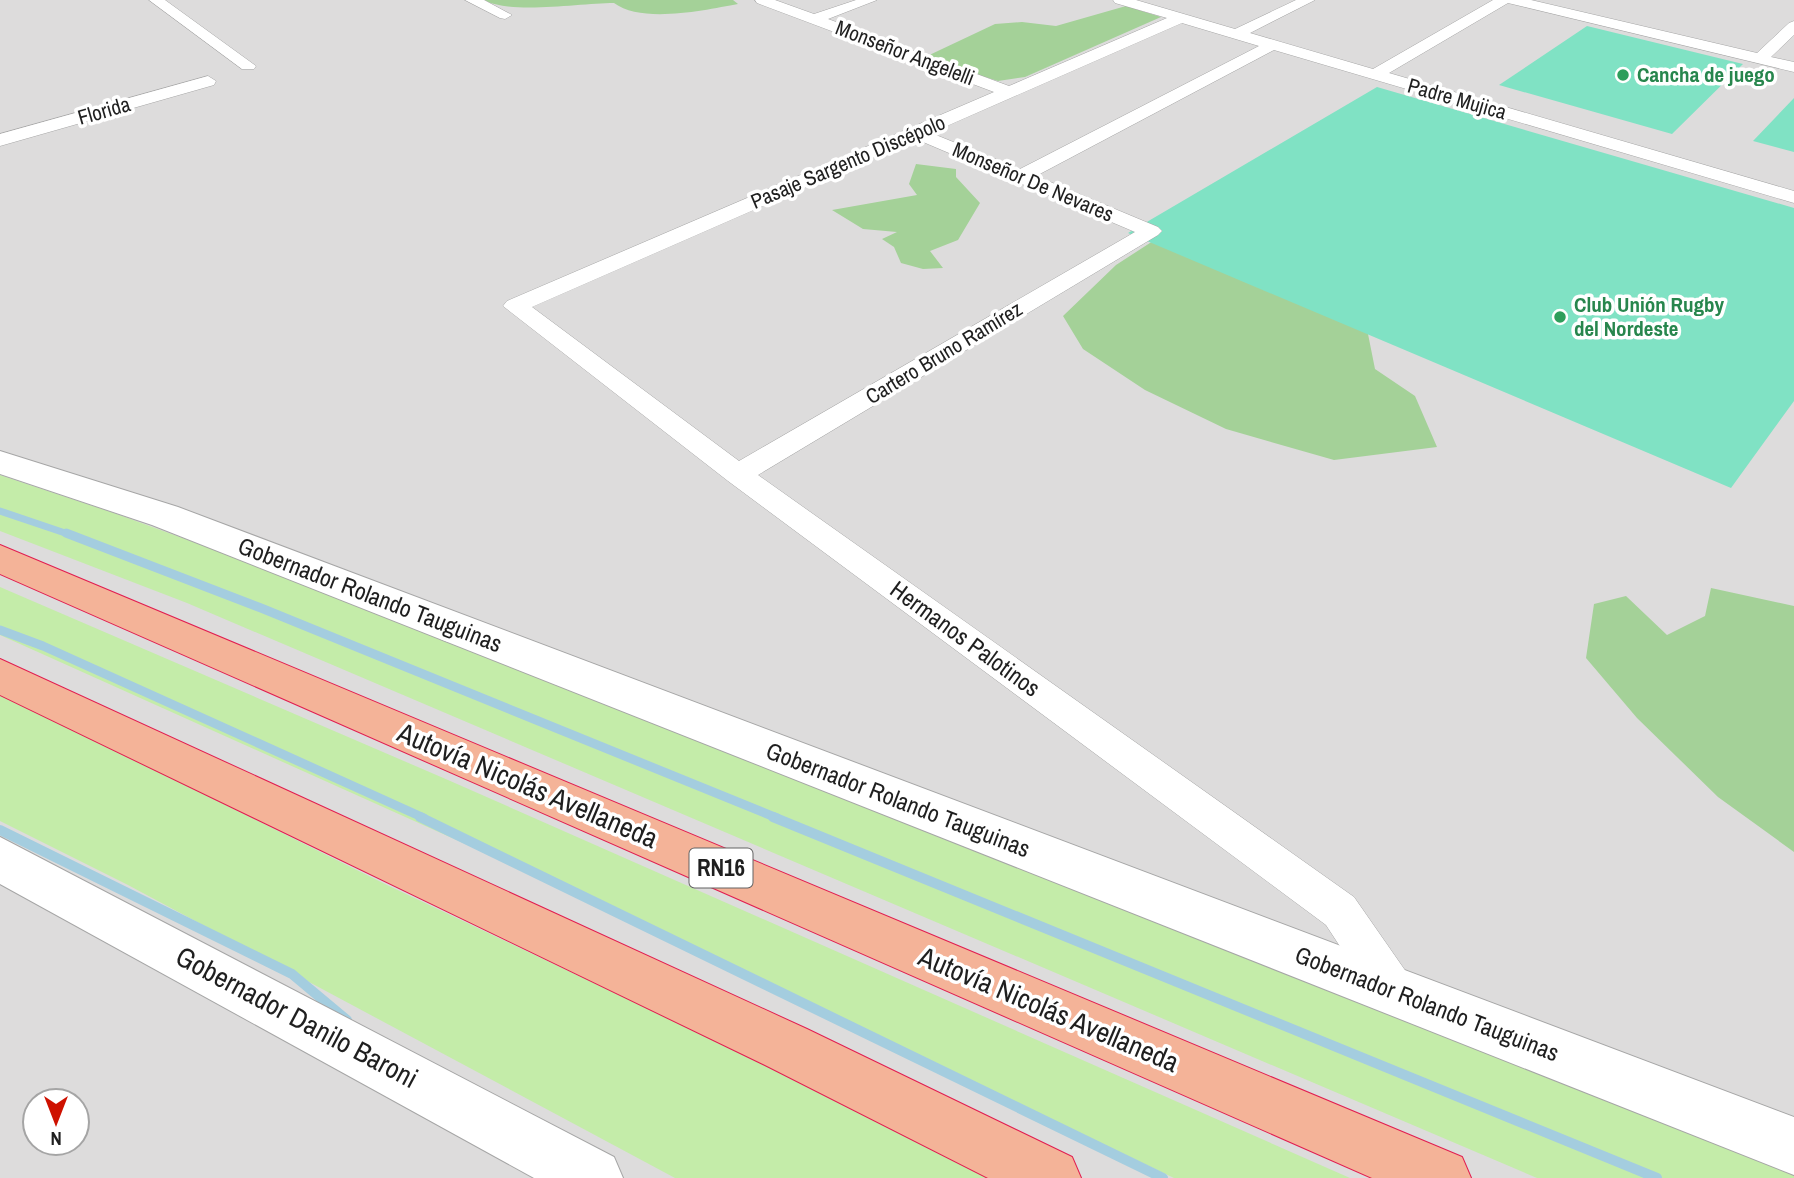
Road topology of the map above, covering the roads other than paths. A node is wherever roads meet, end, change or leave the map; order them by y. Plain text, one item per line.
1 (156, 0) edge
2 (472, 0) edge
3 (762, 0) edge
4 (870, 0) edge
5 (1120, 0) edge
6 (1308, 0) edge
7 (1503, 0) edge
8 (1513, 0) edge
9 (505, 16) dead end
10 (1181, 18) junction
11 (814, 19) junction
12 (1794, 26) edge
13 (1236, 34) junction
14 (1272, 45) junction
15 (1760, 59) junction
16 (248, 66) dead end
17 (1794, 67) edge
18 (1374, 75) junction
19 (208, 81) dead end
20 (1009, 92) junction
21 (7, 120) dead end
22 (916, 133) junction
23 (22, 134) junction
24 (0, 140) edge
25 (1020, 177) junction
26 (1794, 197) edge
27 (1151, 231) joint
28 (516, 306) joint
29 (0, 462) edge
30 (738, 474) junction
31 (0, 559) edge
32 (0, 676) edge
33 (0, 859) edge
34 (1394, 991) junction
35 (1794, 1146) edge
36 (593, 1178) edge
37 (1051, 1178) edge
38 (1441, 1178) edge

1 - 16 street
2 - 9 street
3 - 11 street, Monseñor Angelelli
4 - 11 street
5 - 10 street, Padre Mujica
6 - 13 street
7 - 18 street
8 - 15 street
10 - 13 street, Padre Mujica
10 - 20 street, Pasaje Sargento Discépolo
11 - 20 street, Monseñor Angelelli
12 - 15 street
13 - 14 street, Padre Mujica
14 - 18 street, Padre Mujica
14 - 25 street
15 - 17 street
18 - 26 street, Padre Mujica
19 - 23 street, Florida
20 - 22 street, Pasaje Sargento Discépolo
21 - 23 street
22 - 25 street, Monseñor De Nevares
22 - 28 street, Pasaje Sargento Discépolo
23 - 24 street, Florida
25 - 27 street, Monseñor De Nevares
27 - 30 street, Cartero Bruno Ramírez
28 - 30 street, Hermanos Palotinos
29 - 34 street, Gobernador Rolando Tauguinas
30 - 34 street, Hermanos Palotinos
31 - 38 highway, Autovía Nicolás Avellaneda / RN16
32 - 37 highway
33 - 36 street, Gobernador Danilo Baroni
34 - 35 street, Gobernador Rolando Tauguinas

